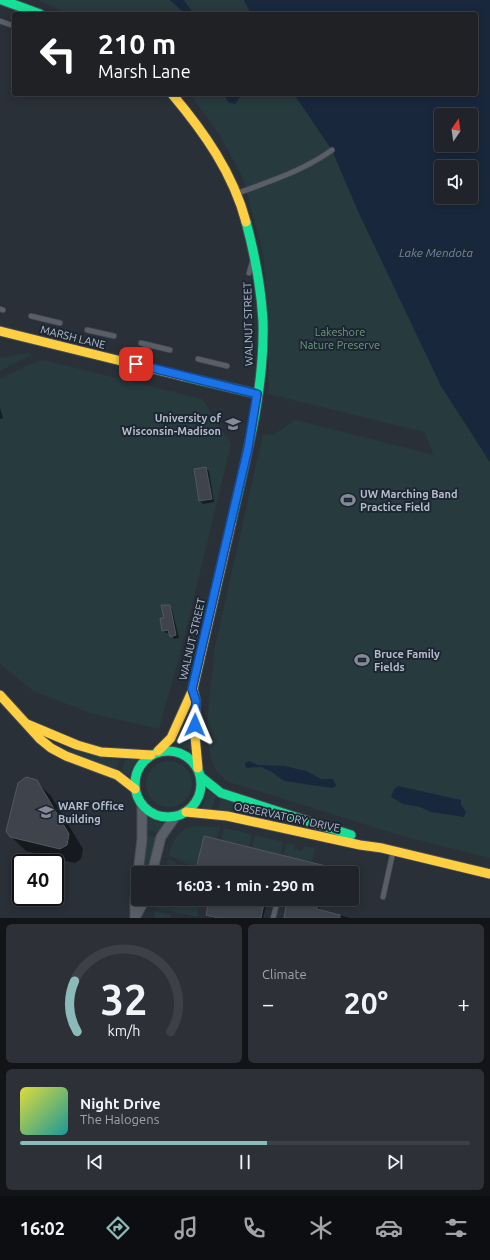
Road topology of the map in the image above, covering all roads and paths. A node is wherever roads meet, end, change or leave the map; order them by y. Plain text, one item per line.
1 (2, 0) edge
2 (35, 12) edge
3 (0, 21) edge
4 (12, 25) edge
5 (172, 97) edge
6 (332, 150) dead end
7 (236, 195) junction
8 (234, 207) dead end
9 (254, 251) junction
10 (249, 273) dead end
11 (32, 316) dead end
12 (60, 323) dead end
13 (87, 330) dead end
14 (0, 331) edge
15 (114, 336) dead end
16 (141, 343) dead end
17 (170, 350) dead end
18 (198, 359) dead end
19 (226, 366) dead end
20 (257, 394) junction
21 (192, 689) junction
22 (0, 695) edge
23 (27, 724) junction
24 (155, 753) junction
25 (198, 768) junction
26 (201, 777) junction
27 (135, 788) junction
28 (142, 804) junction
29 (186, 812) junction
30 (175, 816) junction
31 (382, 848) junction
32 (394, 851) junction
33 (154, 866) edge
34 (490, 874) edge
35 (383, 897) dead end
36 (142, 906) edge
37 (276, 907) dead end
38 (136, 917) edge
39 (273, 918) edge

1 - 2 street
3 - 4 lane
5 - 7 street, WALNUT STREET
6 - 7 lane
7 - 8 lane
7 - 9 street, WALNUT STREET
9 - 10 lane
9 - 20 street, WALNUT STREET
11 - 12 lane
13 - 15 lane
14 - 20 street, MARSH LANE
16 - 17 lane
18 - 19 lane
20 - 21 street, WALNUT STREET
21 - 24 street, WALNUT STREET
21 - 25 street, WALNUT STREET
22 - 23 street
23 - 24 street
23 - 27 street
24 - 25 street
24 - 27 street
25 - 26 street
26 - 29 street
26 - 31 street, OBSERVATORY DRIVE
27 - 28 street
28 - 30 street
28 - 38 street
29 - 30 street
29 - 31 street, OBSERVATORY DRIVE
30 - 33 street
31 - 32 street, OBSERVATORY DRIVE
32 - 34 street, OBSERVATORY DRIVE
32 - 35 lane
36 - 38 street
37 - 39 lane

